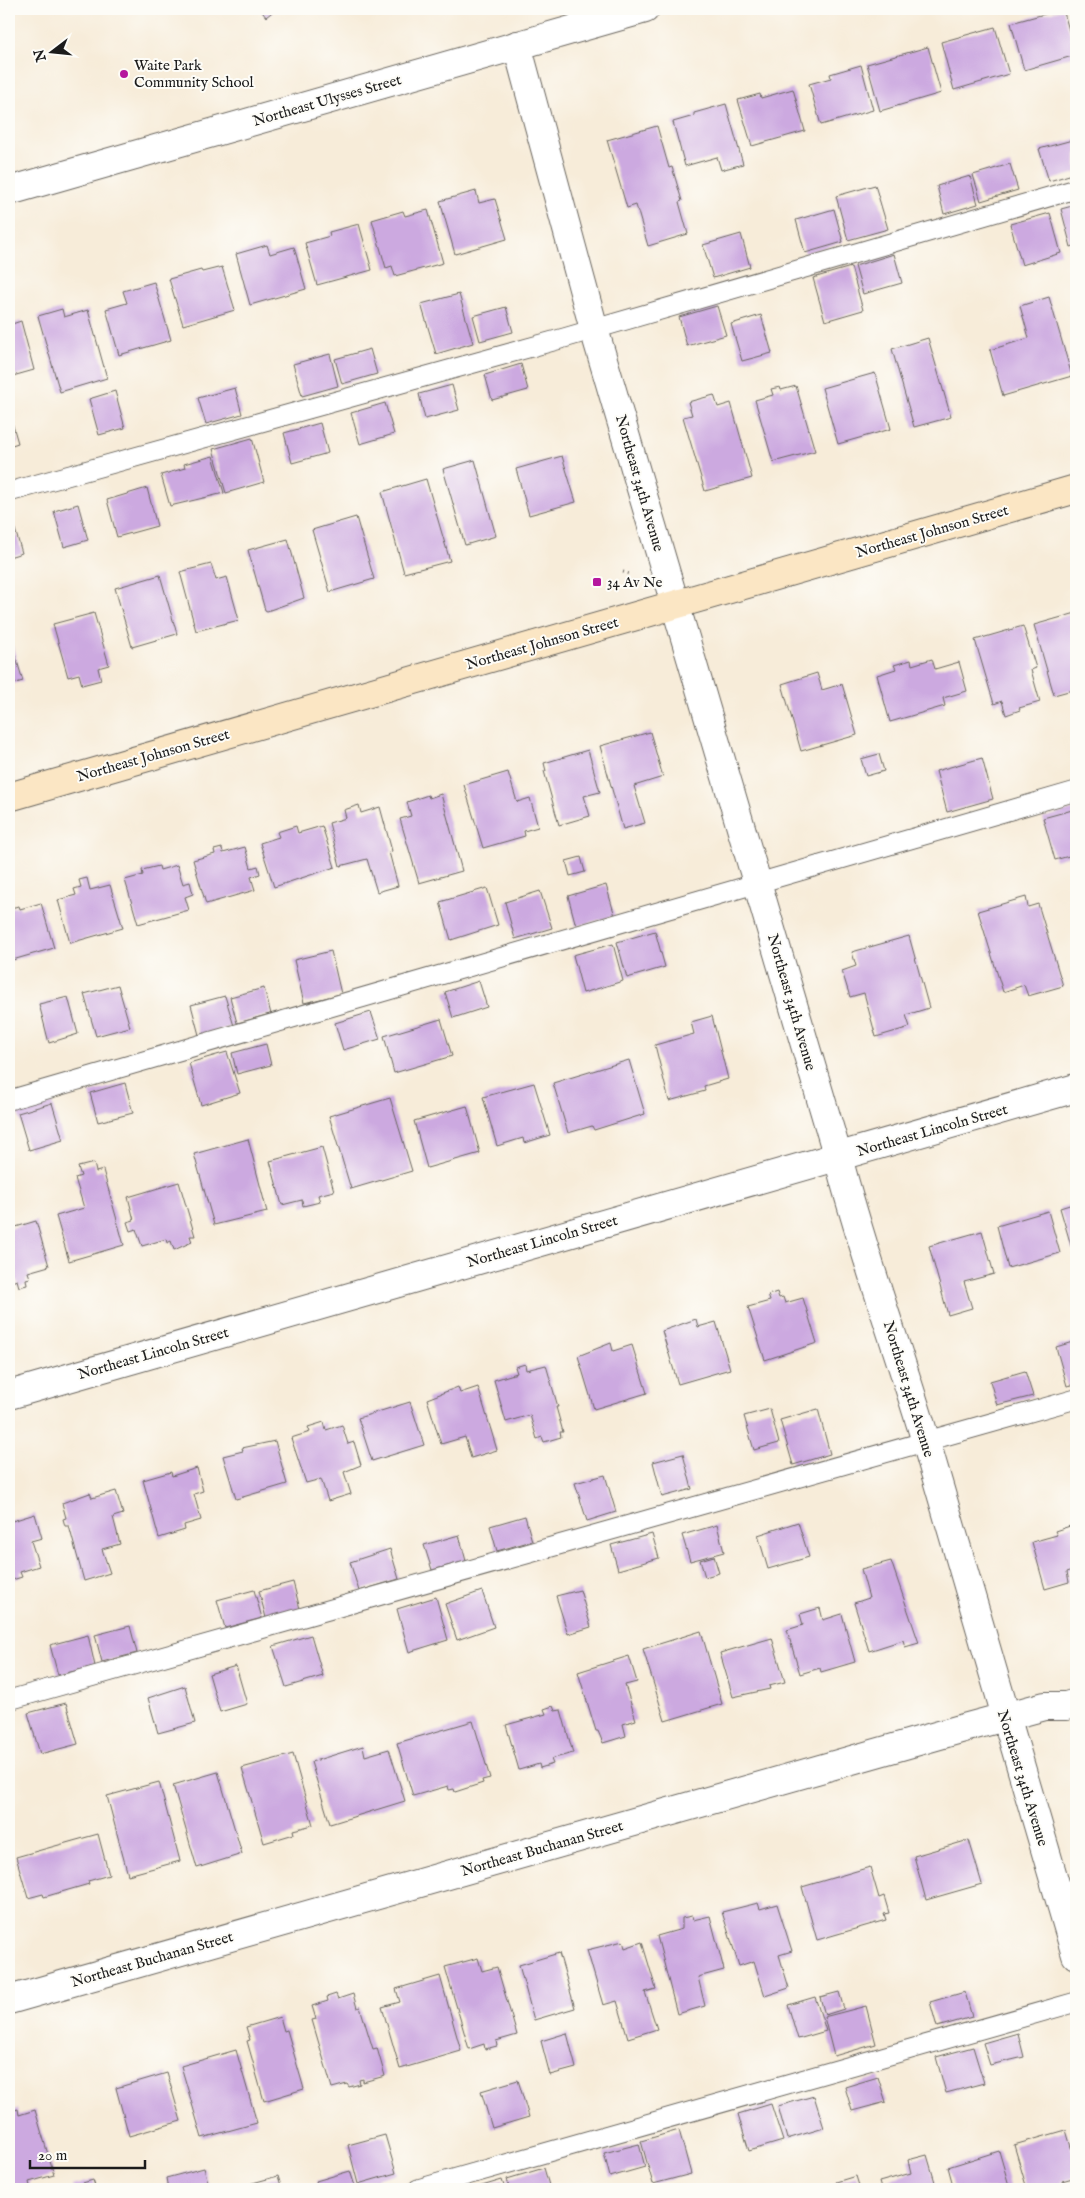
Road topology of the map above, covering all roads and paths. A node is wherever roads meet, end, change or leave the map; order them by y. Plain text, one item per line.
1 (645, 9) edge
2 (517, 45) junction
3 (1076, 189) edge
4 (9, 191) edge
5 (594, 329) junction
6 (1076, 489) edge
7 (9, 492) edge
8 (676, 604) junction
9 (1076, 791) edge
10 (9, 797) edge
11 (757, 884) junction
12 (1076, 1088) edge
13 (9, 1100) edge
14 (838, 1157) junction
15 (9, 1395) edge
16 (1076, 1399) edge
17 (926, 1443) junction
18 (9, 1700) edge
19 (1076, 1703) edge
20 (1005, 1717) junction
21 (1076, 1955) edge
22 (9, 2000) edge
23 (1076, 2002) edge
24 (418, 2189) edge

1 - 2 street, Northeast Ulysses Street
2 - 4 street, Northeast Ulysses Street
2 - 5 street, Northeast 34th Avenue
3 - 5 lane
5 - 7 lane
5 - 8 street, Northeast 34th Avenue
6 - 8 street, Northeast Johnson Street
8 - 10 street, Northeast Johnson Street
8 - 11 street, Northeast 34th Avenue
9 - 11 lane
11 - 13 lane
11 - 14 street, Northeast 34th Avenue
12 - 14 street, Northeast Lincoln Street
14 - 15 street, Northeast Lincoln Street
14 - 17 street, Northeast 34th Avenue
16 - 17 lane
17 - 18 lane
17 - 20 street, Northeast 34th Avenue
19 - 20 street, Northeast Buchanan Street
20 - 21 street, Northeast 34th Avenue
20 - 22 street, Northeast Buchanan Street
23 - 24 lane

